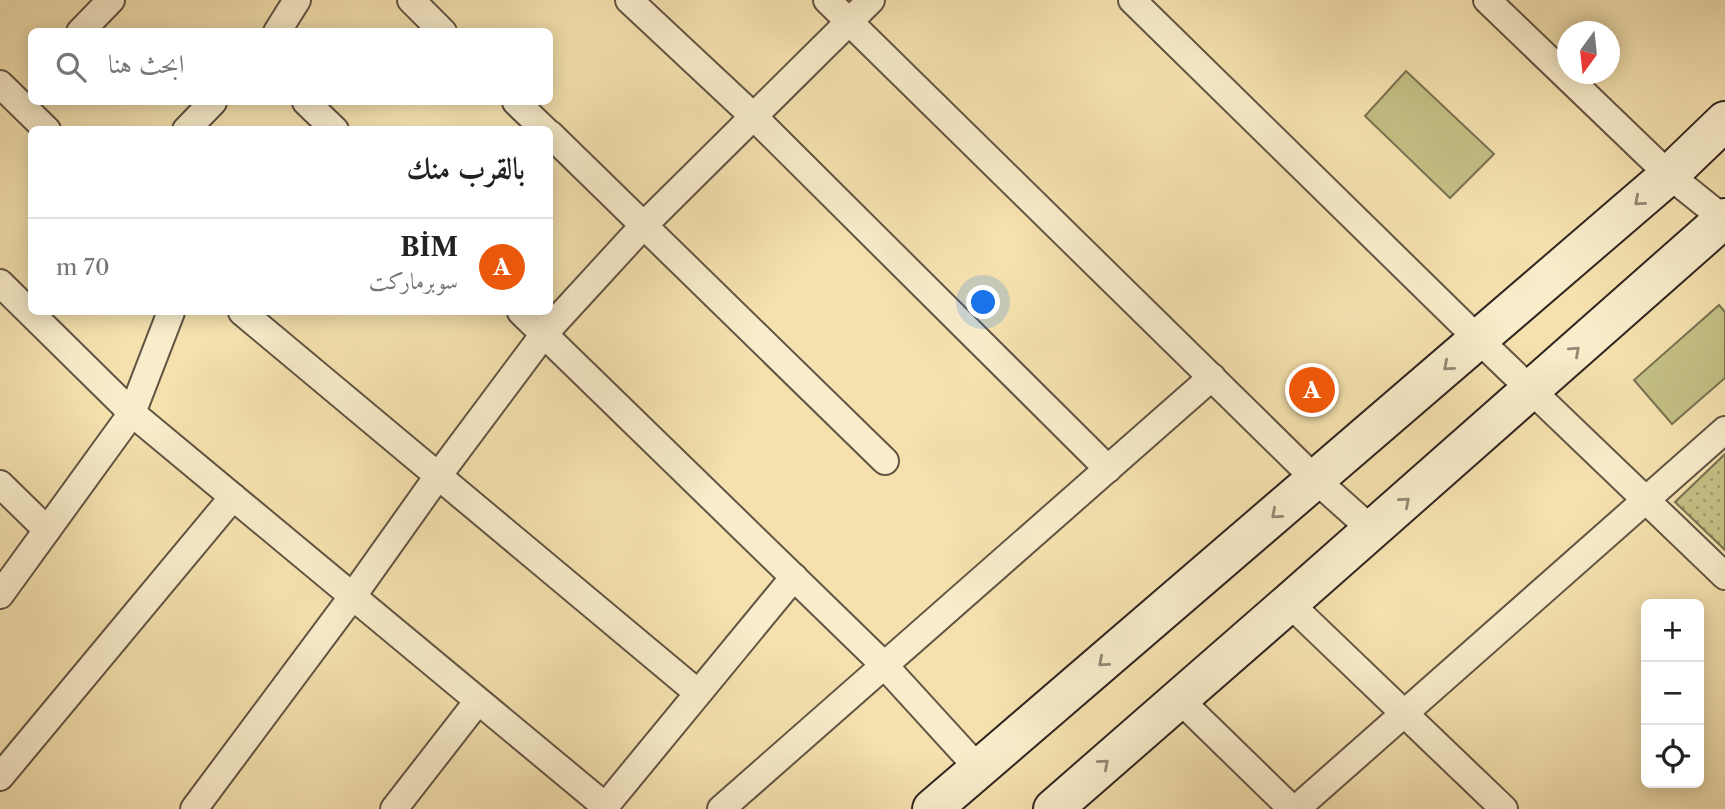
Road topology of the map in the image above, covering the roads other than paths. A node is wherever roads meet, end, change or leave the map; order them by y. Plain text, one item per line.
1 (111, 0) edge
2 (297, 0) edge
3 (411, 0) edge
4 (629, 0) edge
5 (827, 0) edge
6 (871, 0) edge
7 (1132, 0) edge
8 (1487, 0) edge
9 (849, 22) junction
10 (84, 28) edge
11 (280, 28) edge
12 (439, 28) edge
13 (15, 88) edge
14 (210, 105) edge
15 (309, 105) edge
16 (519, 105) edge
17 (754, 117) junction
18 (1725, 121) edge
19 (44, 126) edge
20 (190, 126) edge
21 (330, 126) edge
22 (541, 126) edge
23 (553, 137) edge
24 (1669, 175) junction
25 (1725, 219) edge
26 (644, 225) junction
27 (0, 283) edge
28 (28, 311) edge
29 (32, 315) edge
30 (170, 315) edge
31 (246, 315) edge
32 (524, 315) edge
33 (544, 334) junction
34 (1479, 340) junction
35 (1212, 377) junction
36 (1532, 390) junction
37 (132, 413) junction
38 (1725, 430) edge
39 (885, 461) dead end
40 (1108, 469) junction
41 (438, 475) junction
42 (1316, 480) junction
43 (0, 484) edge
44 (233, 497) junction
45 (1645, 500) junction
46 (47, 530) junction
47 (1372, 530) junction
48 (1725, 576) edge
49 (794, 577) junction
50 (0, 595) edge
51 (352, 597) junction
52 (1289, 603) junction
53 (884, 665) junction
54 (698, 693) junction
55 (1179, 699) junction
56 (478, 701) junction
57 (1405, 713) junction
58 (979, 769) junction
59 (0, 776) edge
60 (604, 808) edge
61 (194, 809) edge
62 (394, 809) edge
63 (721, 809) edge
64 (932, 809) edge
65 (1053, 809) edge
66 (1294, 809) edge
67 (1504, 809) edge

1 - 10 street
2 - 11 street
3 - 12 street
4 - 17 street
5 - 9 street
6 - 9 street
7 - 34 street
8 - 24 street
9 - 17 street
9 - 35 street
13 - 19 street
14 - 20 street
15 - 21 street
16 - 22 street
17 - 26 street
17 - 40 street
18 - 24 street
23 - 26 street
24 - 25 street
24 -> 34 street
36 -> 25 street
26 - 33 street
26 - 39 street
27 - 28 street
29 - 37 street
30 - 37 street
31 - 41 street
32 - 33 street
33 - 41 street
33 - 49 street
34 - 36 street
34 -> 42 street
35 - 40 street
35 - 42 street
36 - 45 street
47 -> 36 street
37 - 44 street
37 - 46 street
38 - 45 street
40 - 53 street
41 - 51 street
41 - 54 street
42 - 47 street
42 -> 58 street
43 - 46 street
44 - 51 street
44 - 59 street
45 - 48 street
45 - 57 street
46 - 50 street
47 - 52 street
49 - 53 street
49 - 54 street
51 - 56 street
51 - 61 street
52 - 55 street
52 - 57 street
53 - 58 street
53 - 63 street
54 - 60 street
65 -> 55 street
55 - 66 street
56 - 60 street
56 - 62 street
57 - 66 street
57 - 67 street
58 - 64 street

